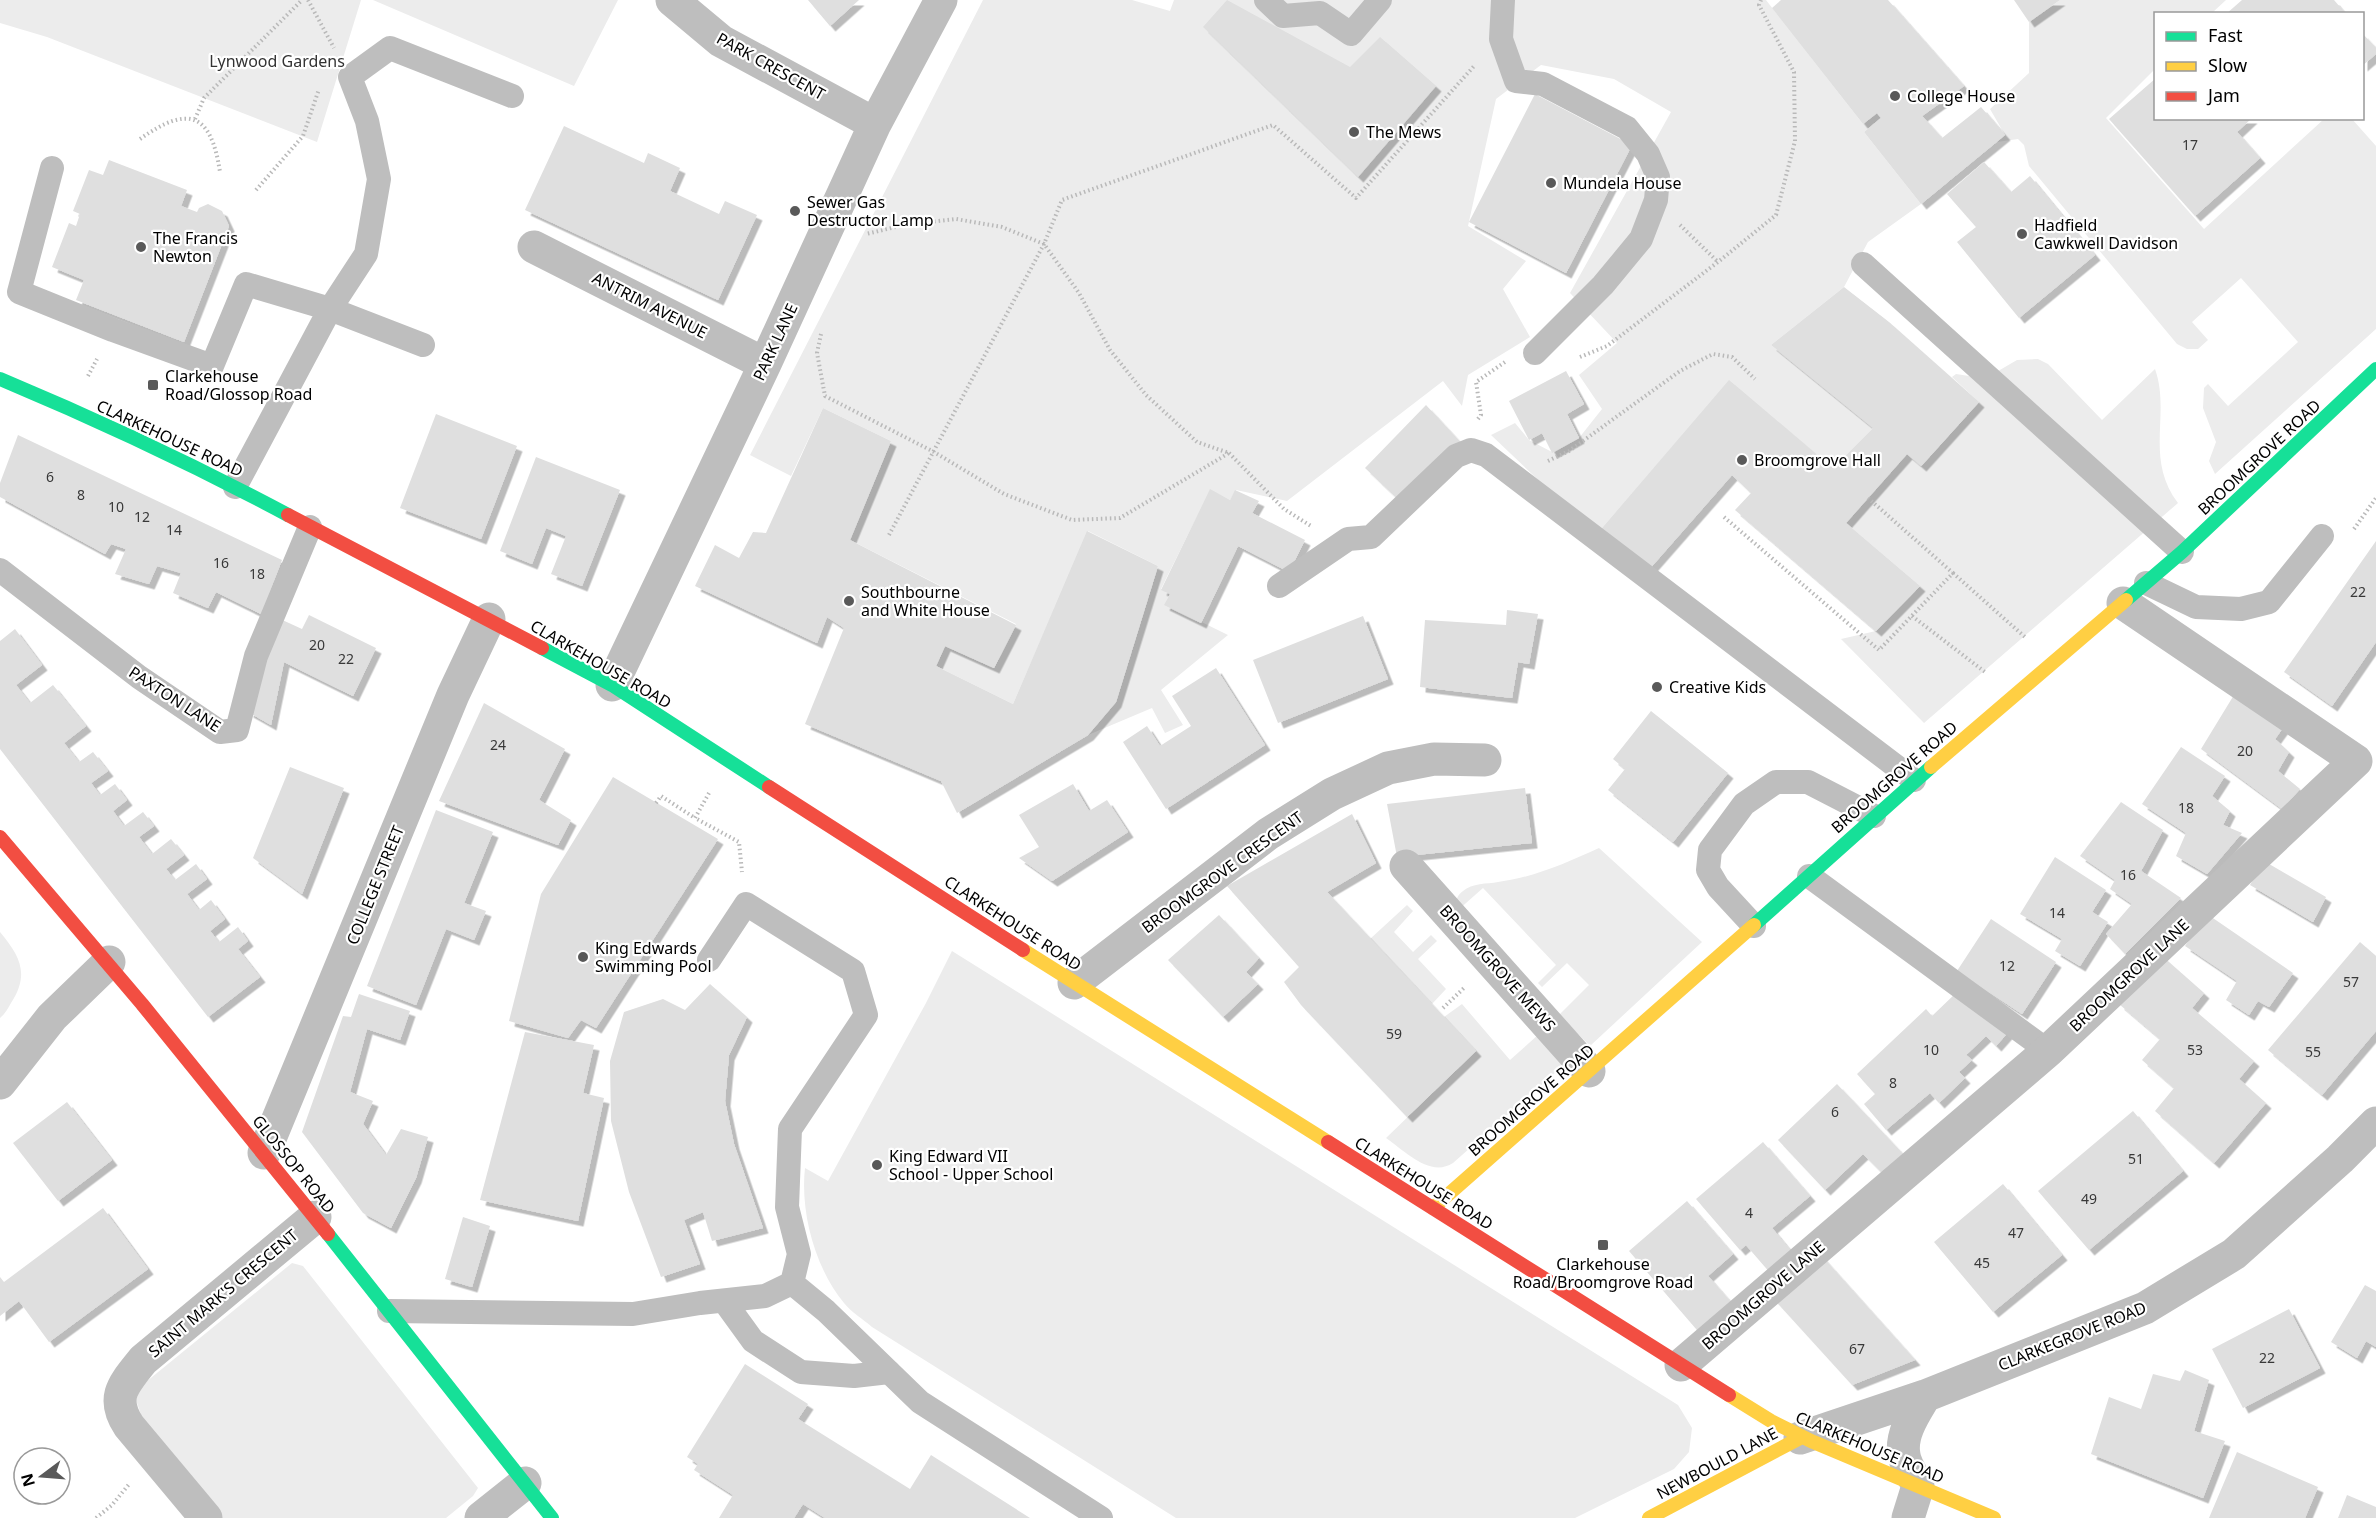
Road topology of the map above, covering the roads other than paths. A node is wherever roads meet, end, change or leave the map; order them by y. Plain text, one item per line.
1 (672, 0) edge
2 (941, 0) edge
3 (1266, 0) edge
4 (1380, 0) edge
5 (1503, 0) edge
6 (512, 96) dead end
7 (875, 124) junction
8 (52, 168) dead end
9 (534, 247) dead end
10 (1863, 264) dead end
11 (330, 309) junction
12 (423, 345) dead end
13 (1535, 353) dead end
14 (765, 364) junction
15 (2376, 369) edge
16 (0, 379) edge
17 (235, 487) junction
18 (310, 527) junction
19 (2322, 536) dead end
20 (2182, 552) junction
21 (0, 570) edge
22 (1279, 586) dead end
23 (2134, 593) junction
24 (489, 619) junction
25 (612, 686) junction
26 (1485, 760) dead end
27 (1914, 780) junction
28 (1874, 816) junction
29 (0, 837) edge
30 (1406, 866) dead end
31 (1809, 876) junction
32 (1754, 926) junction
33 (709, 960) dead end
34 (109, 962) junction
35 (1074, 983) junction
36 (2048, 1051) junction
37 (1589, 1071) junction
38 (0, 1083) edge
39 (2376, 1123) edge
40 (264, 1153) junction
41 (1433, 1208) junction
42 (315, 1217) junction
43 (792, 1283) junction
44 (724, 1301) junction
45 (389, 1311) junction
46 (1681, 1365) junction
47 (889, 1372) junction
48 (1925, 1396) junction
49 (1800, 1438) junction
50 (525, 1484) junction
51 (1918, 1486) junction
52 (206, 1518) edge
53 (481, 1518) edge
54 (552, 1518) edge
55 (1101, 1518) edge
56 (1649, 1518) edge
57 (1908, 1518) edge
58 (1994, 1518) edge

1 - 7 street, PARK CRESCENT
2 - 7 street, PARK LANE
3 - 4 lane
5 - 13 lane
6 - 11 lane
7 - 14 street, PARK LANE
8 - 11 lane
9 - 14 street, ANTRIM AVENUE
10 - 20 lane
11 - 12 lane
11 - 17 lane
14 - 25 street, PARK LANE
15 - 20 main road, BROOMGROVE ROAD
16 - 17 main road, CLARKEHOUSE ROAD
17 - 18 main road, CLARKEHOUSE ROAD
18 - 21 lane, PAXTON LANE
18 - 24 main road, CLARKEHOUSE ROAD
19 - 23 lane
20 - 23 main road, BROOMGROVE ROAD
22 - 27 lane
23 - 27 main road, BROOMGROVE ROAD
23 - 36 street, BROOMGROVE LANE
24 - 25 main road, CLARKEHOUSE ROAD
24 - 40 street, COLLEGE STREET
25 - 35 main road, CLARKEHOUSE ROAD
26 - 35 street, BROOMGROVE CRESCENT
27 - 28 main road, BROOMGROVE ROAD
28 - 31 main road, BROOMGROVE ROAD
28 - 32 lane
29 - 34 main road, GLOSSOP ROAD
30 - 37 street, BROOMGROVE MEWS
31 - 32 main road, BROOMGROVE ROAD
31 - 36 lane
32 - 37 main road, BROOMGROVE ROAD
33 - 43 lane
34 - 38 street
34 - 40 main road, GLOSSOP ROAD
35 - 41 main road, CLARKEHOUSE ROAD
36 - 46 street, BROOMGROVE LANE
37 - 41 main road, BROOMGROVE ROAD
39 - 48 street, CLARKEGROVE ROAD
40 - 42 main road, GLOSSOP ROAD
41 - 46 main road, CLARKEHOUSE ROAD
42 - 45 main road, GLOSSOP ROAD
42 - 52 street, SAINT MARK'S CRESCENT
43 - 44 lane
43 - 47 lane
44 - 45 lane
44 - 47 lane
45 - 50 main road, GLOSSOP ROAD
46 - 49 main road, CLARKEHOUSE ROAD
47 - 55 lane
48 - 49 street, CLARKEGROVE ROAD
48 - 51 street
49 - 51 main road, CLARKEHOUSE ROAD
49 - 56 main road, NEWBOULD LANE
50 - 53 street
50 - 54 main road, GLOSSOP ROAD
51 - 57 street
51 - 58 main road, CLARKEHOUSE ROAD

